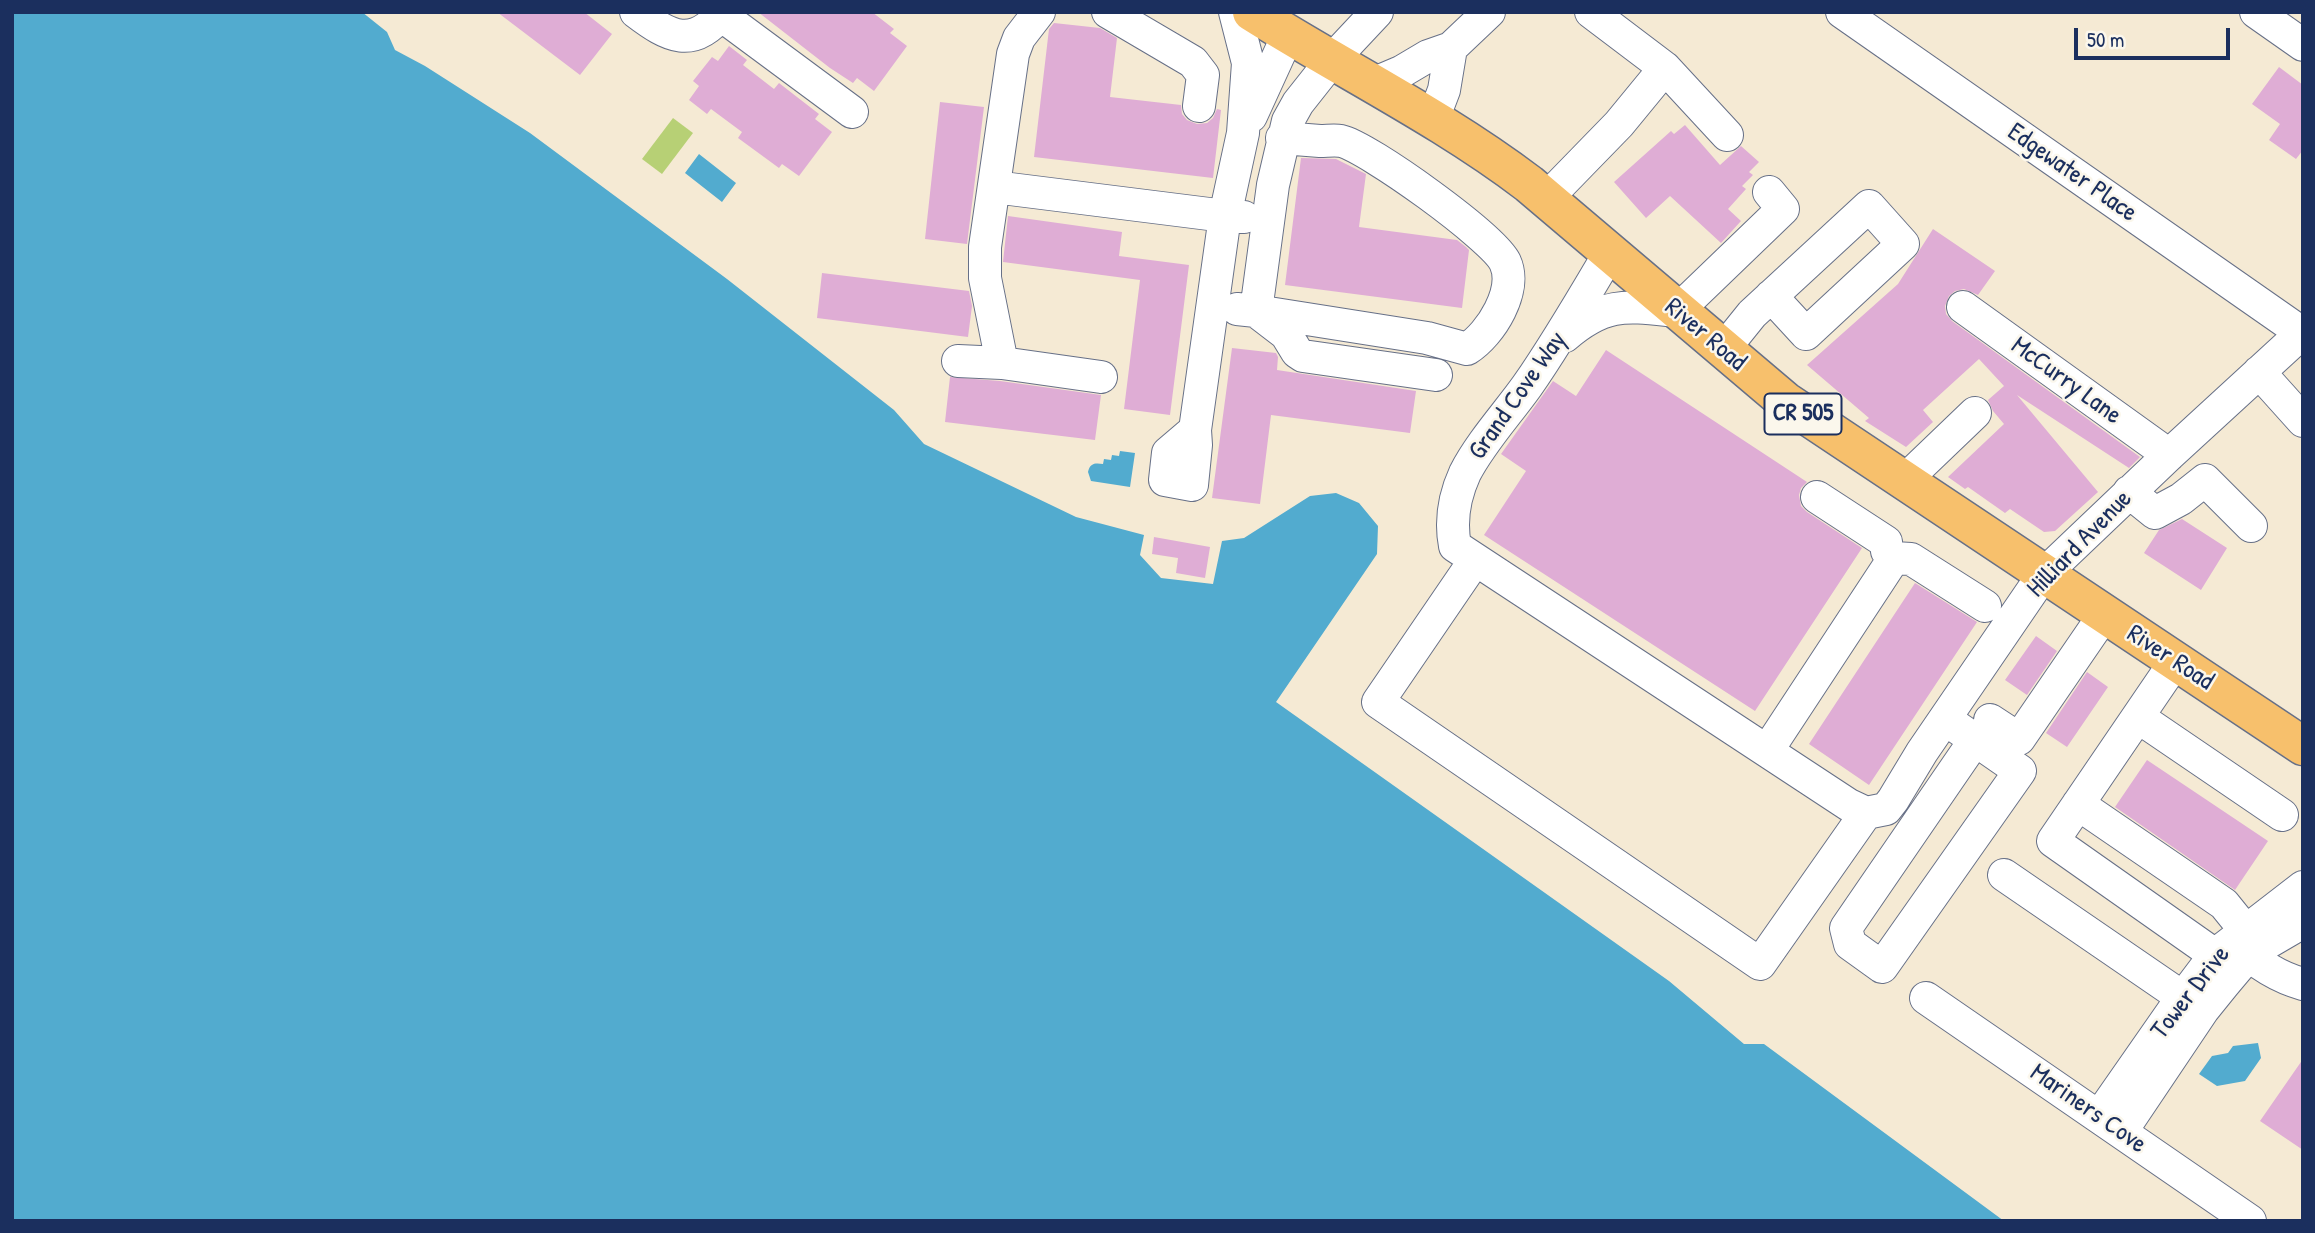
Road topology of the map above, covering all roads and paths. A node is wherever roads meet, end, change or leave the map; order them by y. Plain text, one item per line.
1 (636, 12) edge
2 (1039, 12) edge
3 (1108, 12) edge
4 (1235, 12) edge
5 (1252, 12) edge
6 (1377, 12) edge
7 (1489, 12) edge
8 (1591, 12) edge
9 (1842, 12) edge
10 (2256, 12) edge
11 (722, 14) edge
12 (1288, 35) junction
13 (2303, 45) edge
14 (1451, 48) junction
15 (1332, 60) junction
16 (1665, 68) junction
17 (1375, 83) junction
18 (1199, 106) dead end
19 (852, 112) dead end
20 (1433, 119) junction
21 (1243, 133) junction
22 (1727, 135) dead end
23 (1282, 138) junction
24 (994, 187) junction
25 (1769, 192) dead end
26 (1546, 199) junction
27 (1225, 216) junction
28 (1268, 219) junction
29 (1609, 254) junction
30 (1771, 296) dead end
31 (1212, 307) junction
32 (1963, 307) dead end
33 (1256, 311) junction
34 (1677, 311) junction
35 (2302, 332) edge
36 (1556, 344) junction
37 (1723, 350) junction
38 (958, 361) dead end
39 (1003, 363) junction
40 (2259, 372) junction
41 (1436, 375) dead end
42 (1101, 377) dead end
43 (1975, 413) dead end
44 (2303, 421) edge
45 (1195, 430) dead end
46 (2169, 455) junction
47 (1903, 482) junction
48 (2129, 492) junction
49 (1817, 497) dead end
50 (2250, 526) dead end
51 (1465, 553) junction
52 (1894, 558) junction
53 (2043, 575) junction
54 (1985, 606) dead end
55 (2104, 615) junction
56 (2175, 662) junction
57 (2138, 717) junction
58 (1945, 719) junction
59 (1983, 730) junction
60 (2303, 746) edge
61 (1767, 751) junction
62 (2078, 804) junction
63 (1866, 813) junction
64 (2283, 815) dead end
65 (2004, 875) dead end
66 (2303, 887) edge
67 (2303, 922) edge
68 (2236, 946) junction
69 (2303, 984) edge
70 (2182, 997) junction
71 (1926, 998) dead end
72 (2110, 1124) junction
73 (2250, 1221) edge

1 - 11 street
2 - 24 street
3 - 18 street
4 - 21 street
5 - 12 main road, River Road / CR 505
6 - 15 street
7 - 14 street
8 - 16 street
9 - 35 street, Edgewater Place
10 - 13 street
11 - 19 street
12 - 15 main road, River Road / CR 505
12 - 21 street
14 - 17 street
14 - 20 street
15 - 17 main road, River Road / CR 505
15 - 23 street
16 - 22 street
16 - 26 street
17 - 20 main road, River Road / CR 505
20 - 26 main road, River Road / CR 505
21 - 27 street
23 - 28 street
23 - 33 street
24 - 27 street
24 - 39 street
25 - 34 street
26 - 29 main road, River Road / CR 505
27 - 28 street
27 - 31 street
28 - 33 street
29 - 34 main road, River Road / CR 505
29 - 36 street, Grand Cove Way
30 - 37 street
31 - 33 street
31 - 45 street
32 - 46 street, McCurry Lane
33 - 41 street
34 - 36 street
34 - 37 main road, River Road / CR 505
35 - 40 street, Hilliard Avenue
36 - 51 street, Grand Cove Way
37 - 47 main road, River Road / CR 505
38 - 39 street
39 - 42 street
40 - 44 street
40 - 46 street, Hilliard Avenue
43 - 47 street
46 - 48 street, Hilliard Avenue
47 - 53 main road, River Road / CR 505
48 - 50 street
48 - 53 street, Hilliard Avenue
49 - 52 street
51 - 61 street
51 - 63 street
52 - 54 street
52 - 61 street
53 - 55 main road, River Road / CR 505
53 - 58 street, Hilliard Avenue
55 - 56 main road, River Road / CR 505
55 - 59 street
56 - 57 street
56 - 60 main road, River Road / CR 505
57 - 62 street
57 - 64 street
58 - 59 street
58 - 63 street, Hilliard Avenue
59 - 59 street
61 - 63 street
62 - 68 street
62 - 68 street
65 - 70 street
66 - 68 street, Tower Drive
67 - 68 street, Tower Drive
68 - 69 street
68 - 70 street, Tower Drive
68 - 72 street, Tower Drive
70 - 72 street, Tower Drive
71 - 72 street, Mariners Cove
72 - 73 street, Mariners Cove

